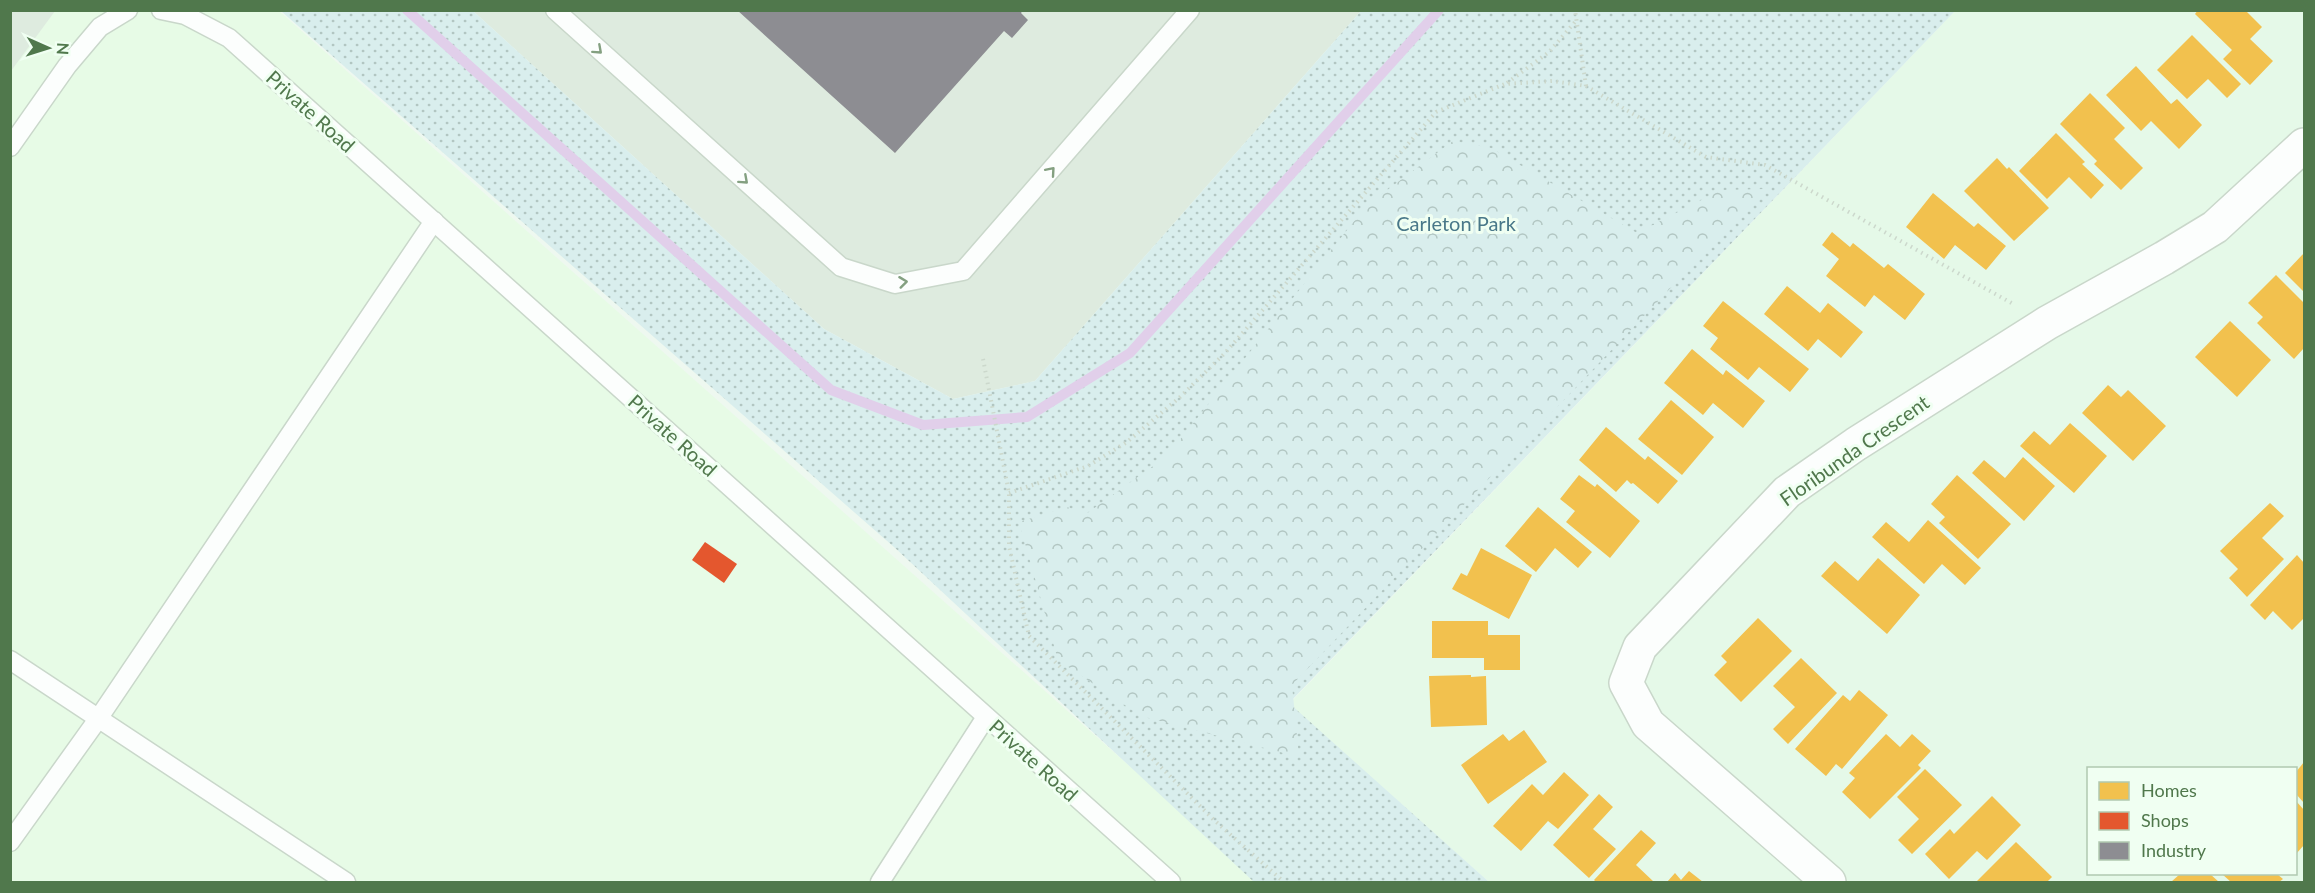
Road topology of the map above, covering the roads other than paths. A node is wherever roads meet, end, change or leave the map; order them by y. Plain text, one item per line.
1 (128, 10) edge
2 (161, 10) edge
3 (555, 10) edge
4 (1190, 10) edge
5 (2304, 145) edge
6 (10, 147) edge
7 (434, 221) junction
8 (10, 660) edge
9 (986, 717) junction
10 (98, 718) junction
11 (10, 843) edge
12 (346, 882) edge
13 (880, 882) edge
14 (1171, 882) edge
15 (1829, 882) edge

1 - 6 lane
2 - 7 lane, Private Road
3 -> 4 lane
5 - 15 street, Floribunda Crescent
7 - 9 lane, Private Road
7 - 10 lane
8 - 10 lane
9 - 13 lane
9 - 14 lane, Private Road
10 - 11 lane
10 - 12 lane

